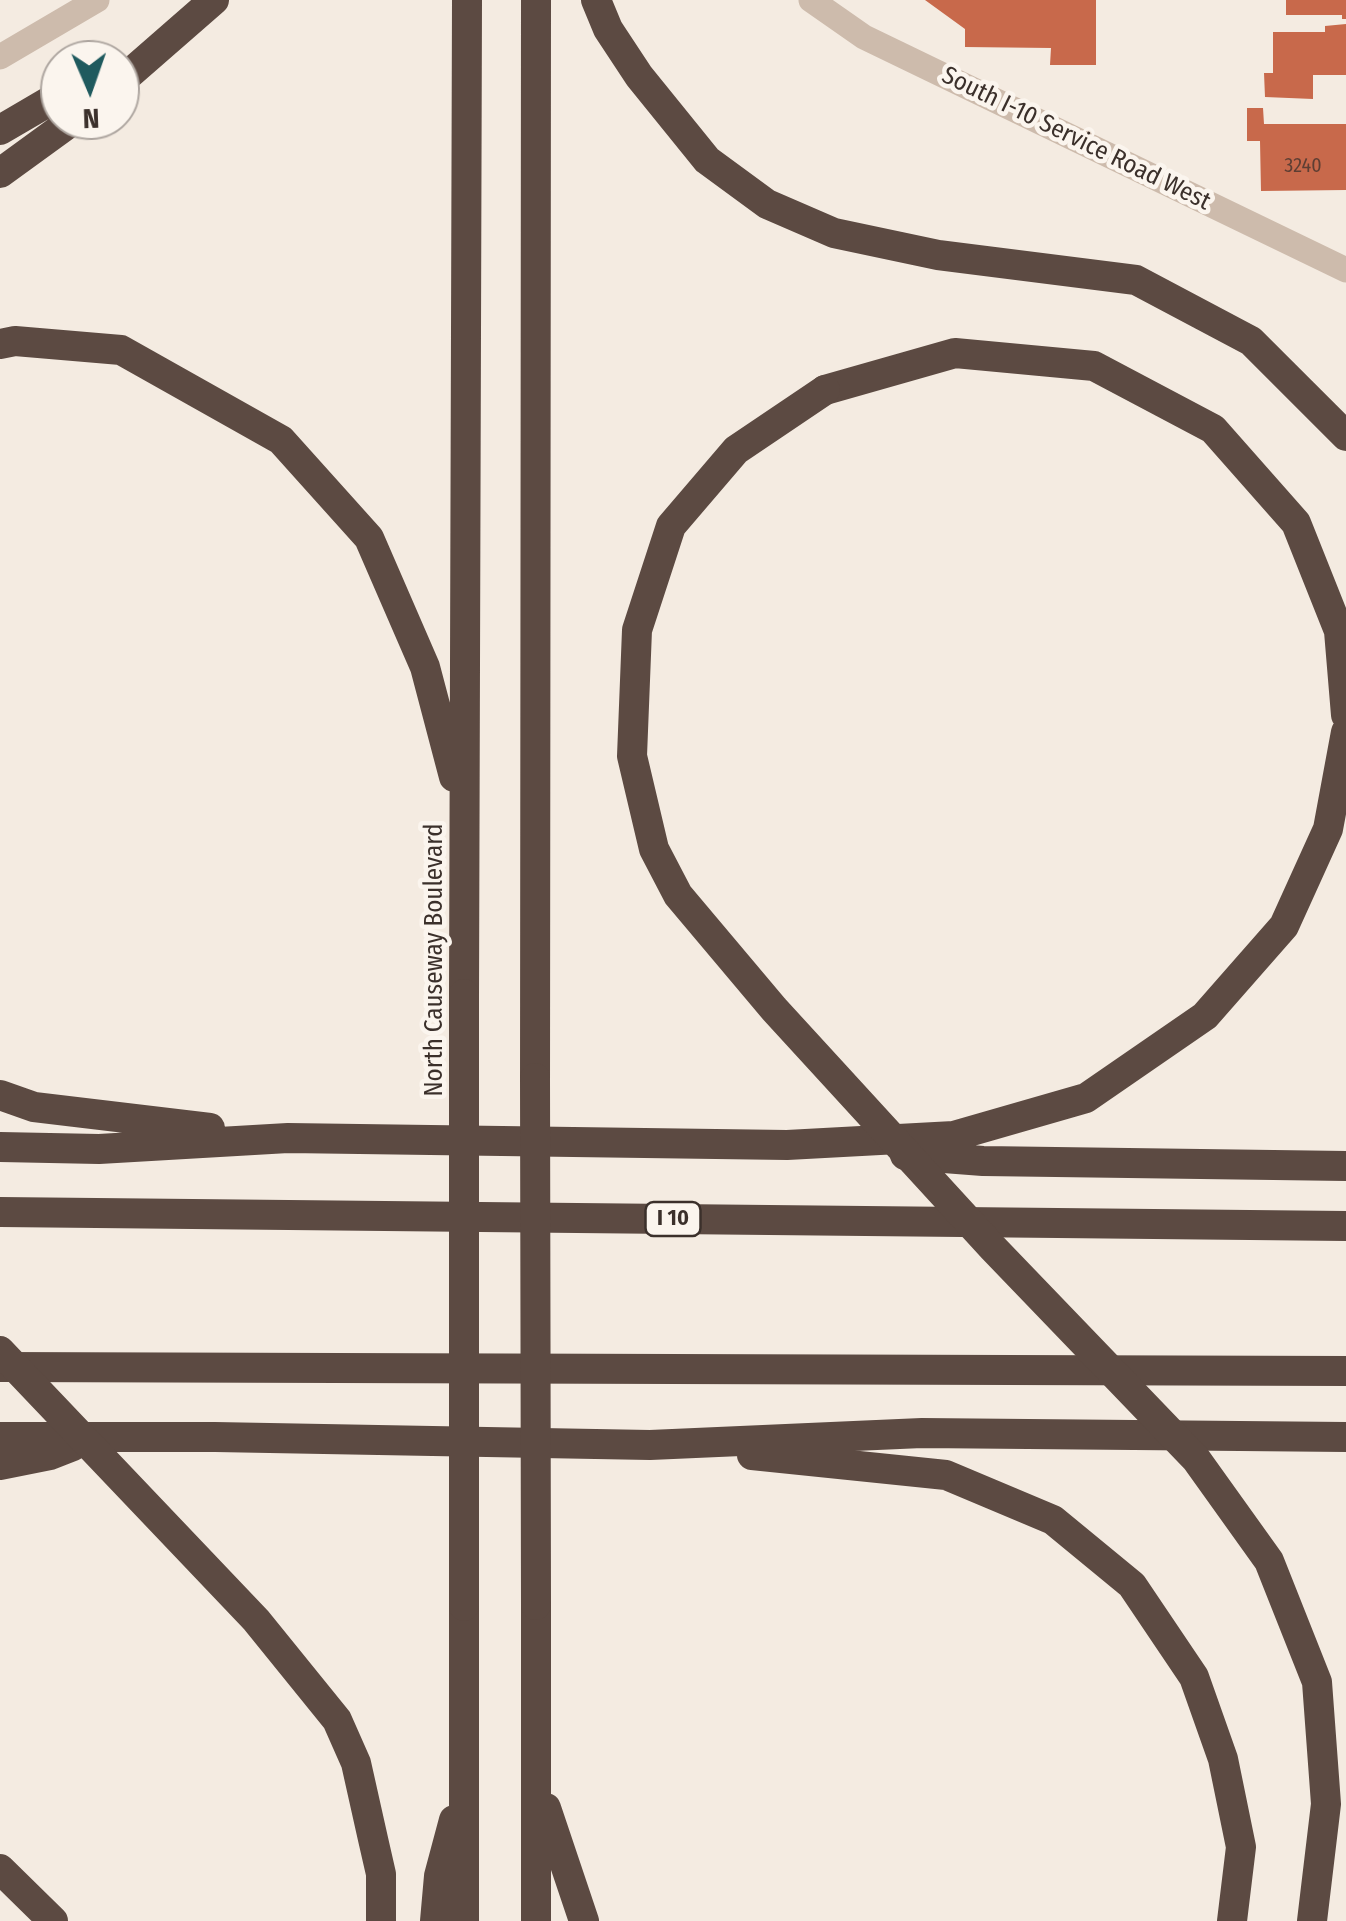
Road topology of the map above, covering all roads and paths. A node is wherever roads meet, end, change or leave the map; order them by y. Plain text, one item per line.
1 (96, 0) edge
2 (214, 0) edge
3 (467, 0) edge
4 (536, 0) edge
5 (596, 0) edge
6 (810, 0) edge
7 (187, 24) junction
8 (140, 50) edge
9 (0, 57) edge
10 (140, 65) edge
11 (40, 106) edge
12 (0, 130) edge
13 (45, 140) edge
14 (0, 173) edge
15 (1346, 270) edge
16 (0, 344) edge
17 (1346, 436) edge
18 (1346, 715) edge
19 (1346, 732) edge
20 (466, 818) junction
21 (0, 1095) edge
22 (288, 1138) junction
23 (787, 1145) junction
24 (0, 1147) edge
25 (1346, 1166) edge
26 (0, 1212) edge
27 (1346, 1226) edge
28 (0, 1350) edge
29 (0, 1367) edge
30 (1346, 1371) edge
31 (0, 1437) edge
32 (94, 1437) junction
33 (1346, 1437) edge
34 (650, 1445) junction
35 (0, 1465) edge
36 (536, 1782) junction
37 (464, 1784) junction
38 (0, 1869) edge
39 (53, 1921) edge
40 (381, 1921) edge
41 (436, 1921) edge
42 (464, 1921) edge
43 (536, 1921) edge
44 (584, 1921) edge
45 (1232, 1921) edge
46 (1312, 1921) edge

1 - 9 street
2 - 7 highway
3 - 20 highway, North Causeway Boulevard
4 - 36 highway, bridge
5 - 17 highway
6 - 15 street, South I-10 Service Road West
7 - 8 highway
7 - 10 highway
11 - 12 highway
13 - 14 highway
16 - 20 highway
18 - 46 highway, bridge
19 - 23 highway
20 - 37 highway, North Causeway Boulevard, bridge
21 - 22 highway
22 - 23 highway
22 - 24 highway
23 - 25 highway
26 - 27 highway, I 10
28 - 40 highway, bridge
29 - 30 highway
31 - 32 highway
32 - 34 highway
32 - 35 highway
33 - 34 highway
34 - 45 highway
36 - 43 highway
36 - 44 highway
37 - 41 highway
37 - 42 highway, North Causeway Boulevard
38 - 39 highway

